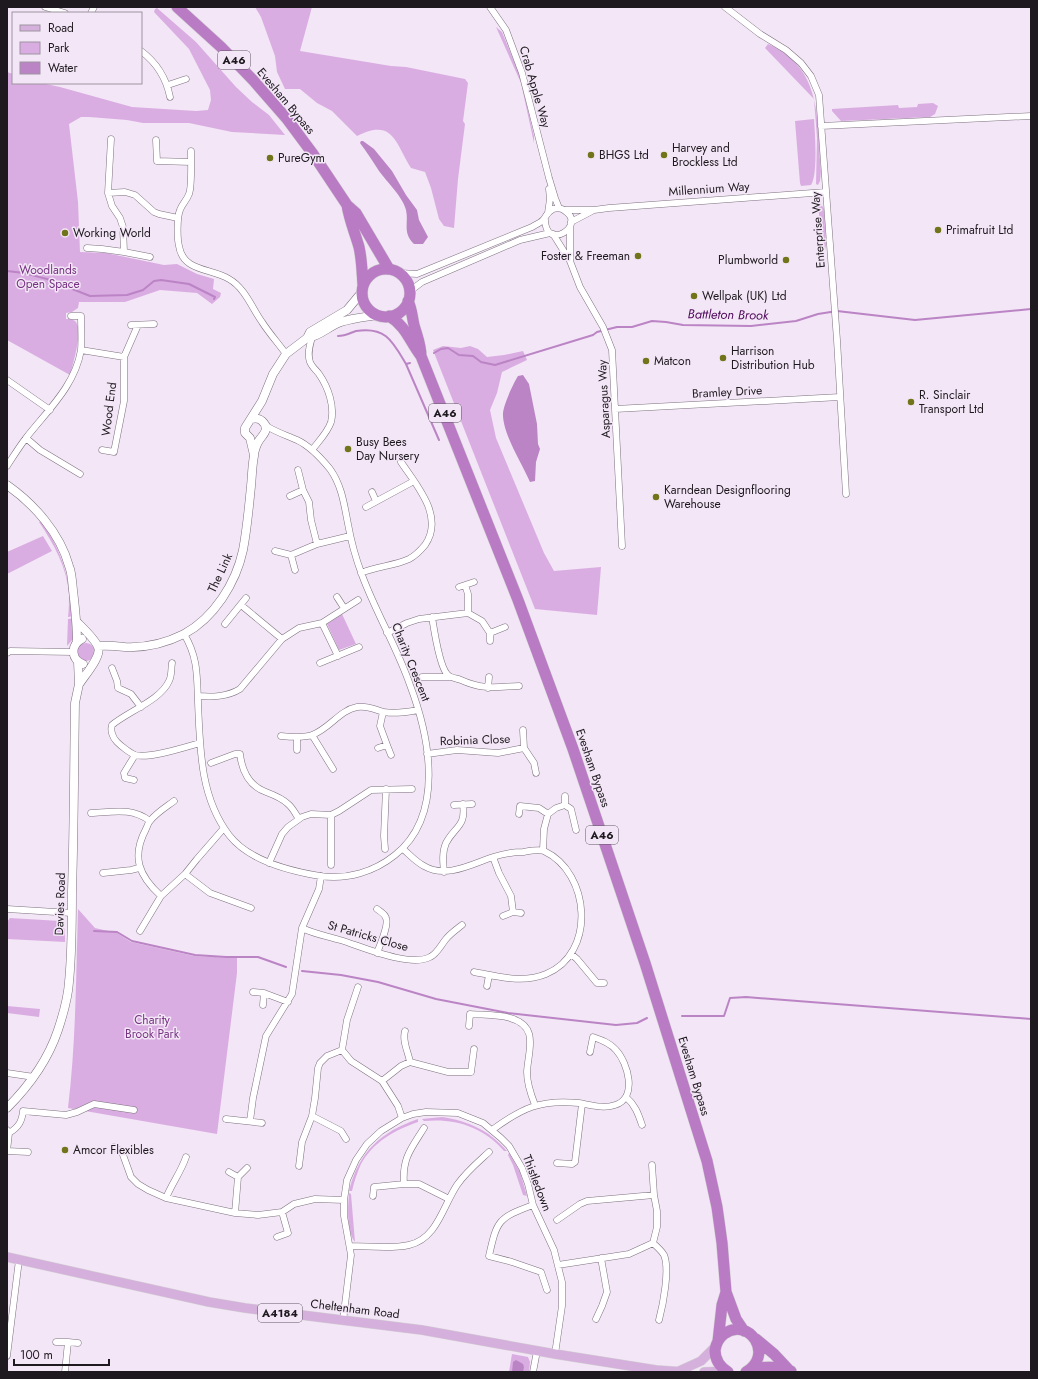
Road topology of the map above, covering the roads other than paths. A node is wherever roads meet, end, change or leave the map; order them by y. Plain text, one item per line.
1 (45, 7) edge
2 (177, 7) edge
3 (490, 7) edge
4 (725, 7) edge
5 (62, 12) edge
6 (142, 52) edge
7 (186, 80) dead end
8 (168, 85) junction
9 (170, 97) dead end
10 (1031, 116) edge
11 (821, 126) junction
12 (111, 139) dead end
13 (156, 140) dead end
14 (190, 151) dead end
15 (190, 162) junction
16 (549, 178) junction
17 (826, 192) junction
18 (108, 193) junction
19 (347, 204) junction
20 (562, 209) junction
21 (594, 210) junction
22 (548, 213) junction
23 (178, 218) junction
24 (545, 220) junction
25 (571, 224) junction
26 (552, 234) junction
27 (87, 248) dead end
28 (124, 252) junction
29 (150, 258) dead end
30 (570, 261) junction
31 (389, 269) junction
32 (400, 273) junction
33 (362, 289) junction
34 (409, 296) junction
35 (71, 316) dead end
36 (383, 316) junction
37 (154, 324) dead end
38 (131, 325) dead end
39 (138, 325) junction
40 (310, 337) junction
41 (81, 350) junction
42 (286, 354) junction
43 (124, 356) junction
44 (421, 356) junction
45 (7, 380) edge
46 (840, 397) junction
47 (262, 401) junction
48 (615, 409) junction
49 (50, 410) junction
50 (251, 419) junction
51 (263, 422) junction
52 (275, 432) junction
53 (262, 436) junction
54 (26, 438) junction
55 (250, 438) junction
56 (102, 450) dead end
57 (312, 450) junction
58 (254, 455) junction
59 (401, 462) dead end
60 (7, 466) edge
61 (298, 470) dead end
62 (80, 474) dead end
63 (414, 481) junction
64 (7, 485) edge
65 (303, 490) junction
66 (372, 492) dead end
67 (846, 494) dead end
68 (290, 496) dead end
69 (376, 501) junction
70 (366, 506) dead end
71 (350, 536) junction
72 (317, 544) junction
73 (622, 546) dead end
74 (275, 551) dead end
75 (291, 555) junction
76 (295, 570) dead end
77 (361, 573) junction
78 (474, 582) dead end
79 (337, 597) dead end
80 (246, 598) dead end
81 (358, 600) dead end
82 (241, 605) junction
83 (344, 608) junction
84 (468, 613) junction
85 (432, 617) junction
86 (77, 622) junction
87 (322, 623) junction
88 (225, 624) dead end
89 (506, 627) dead end
90 (490, 632) junction
91 (388, 633) junction
92 (184, 634) junction
93 (282, 639) junction
94 (77, 641) junction
95 (490, 641) dead end
96 (97, 647) junction
97 (359, 647) dead end
98 (7, 652) edge
99 (73, 652) junction
100 (338, 656) junction
101 (78, 662) junction
102 (94, 662) junction
103 (172, 663) dead end
104 (320, 663) dead end
105 (112, 668) dead end
106 (422, 677) dead end
107 (450, 677) junction
108 (489, 677) dead end
109 (80, 684) junction
110 (519, 686) dead end
111 (488, 688) junction
112 (198, 696) junction
113 (141, 707) junction
114 (418, 710) junction
115 (383, 712) junction
116 (523, 730) dead end
117 (312, 735) junction
118 (281, 736) dead end
119 (297, 737) junction
120 (200, 743) junction
121 (387, 745) junction
122 (378, 748) dead end
123 (524, 748) junction
124 (297, 750) dead end
125 (426, 754) junction
126 (135, 755) junction
127 (391, 755) dead end
128 (211, 763) dead end
129 (333, 769) dead end
130 (536, 772) dead end
131 (134, 780) dead end
132 (386, 789) junction
133 (412, 789) dead end
134 (566, 796) dead end
135 (174, 801) dead end
136 (463, 804) junction
137 (472, 804) dead end
138 (454, 805) dead end
139 (565, 805) junction
140 (91, 813) dead end
141 (519, 814) dead end
142 (548, 814) junction
143 (331, 815) junction
144 (299, 819) junction
145 (150, 821) junction
146 (224, 828) junction
147 (576, 830) dead end
148 (385, 849) dead end
149 (402, 849) junction
150 (543, 850) junction
151 (493, 857) junction
152 (269, 862) junction
153 (331, 865) dead end
154 (139, 868) junction
155 (444, 872) junction
156 (103, 873) dead end
157 (185, 874) junction
158 (321, 876) junction
159 (161, 896) junction
160 (251, 908) dead end
161 (7, 909) edge
162 (377, 909) dead end
163 (513, 912) junction
164 (521, 913) dead end
165 (72, 914) junction
166 (503, 916) dead end
167 (462, 925) dead end
168 (302, 928) junction
169 (140, 931) dead end
170 (378, 953) junction
171 (571, 954) junction
172 (474, 972) dead end
173 (489, 975) junction
174 (604, 983) dead end
175 (487, 986) dead end
176 (358, 987) dead end
177 (253, 992) dead end
178 (264, 993) junction
179 (288, 1002) junction
180 (263, 1005) dead end
181 (469, 1026) dead end
182 (405, 1031) dead end
183 (474, 1049) dead end
184 (342, 1050) junction
185 (590, 1052) dead end
186 (410, 1062) junction
187 (7, 1073) edge
188 (34, 1077) junction
189 (382, 1081) junction
190 (626, 1096) junction
191 (582, 1104) junction
192 (535, 1105) junction
193 (7, 1108) edge
194 (134, 1110) dead end
195 (312, 1116) junction
196 (402, 1118) junction
197 (226, 1119) dead end
198 (250, 1121) junction
199 (262, 1123) dead end
200 (642, 1125) dead end
201 (424, 1128) dead end
202 (492, 1130) junction
203 (8, 1132) edge
204 (346, 1139) dead end
205 (114, 1146) dead end
206 (28, 1152) dead end
207 (489, 1152) dead end
208 (186, 1157) dead end
209 (557, 1163) dead end
210 (652, 1165) dead end
211 (299, 1166) dead end
212 (247, 1168) dead end
213 (229, 1172) dead end
214 (238, 1177) junction
215 (404, 1184) junction
216 (654, 1195) junction
217 (374, 1196) dead end
218 (166, 1198) junction
219 (449, 1199) junction
220 (344, 1200) junction
221 (533, 1205) junction
222 (282, 1212) junction
223 (235, 1213) junction
224 (557, 1220) dead end
225 (278, 1237) dead end
226 (653, 1243) junction
227 (351, 1246) junction
228 (7, 1257) edge
229 (601, 1258) junction
230 (19, 1260) junction
231 (558, 1264) junction
232 (547, 1290) dead end
233 (726, 1292) junction
234 (596, 1318) dead end
235 (659, 1320) dead end
236 (343, 1321) junction
237 (744, 1331) junction
238 (754, 1337) junction
239 (56, 1342) dead end
240 (68, 1342) junction
241 (78, 1343) dead end
242 (717, 1344) junction
243 (537, 1351) junction
244 (555, 1354) junction
245 (7, 1355) edge
246 (632, 1369) edge
247 (748, 1371) edge
248 (791, 1371) edge
249 (65, 1372) edge
250 (533, 1372) edge
251 (681, 1372) edge
252 (704, 1372) edge
253 (728, 1372) edge

1 - 5 street
2 - 19 highway, Evesham Bypass / A46
3 - 16 street, Crab Apple Way
4 - 11 street, Enterprise Way
6 - 8 street
7 - 8 street
8 - 9 street
10 - 11 street
11 - 17 street, Enterprise Way
12 - 18 street
13 - 15 street
14 - 15 street
15 - 23 street
16 - 20 street, Crab Apple Way
16 - 22 street, Crab Apple Way
17 - 21 street, Millennium Way
17 - 46 street, Enterprise Way
18 - 23 street
18 - 28 street
19 - 31 highway, Evesham Bypass / A46
19 - 33 highway, Evesham Bypass / A46
20 - 21 street, Millennium Way
20 - 22 street, Millennium Way
20 - 25 street
21 - 25 street, Millennium Way
22 - 24 street
23 - 42 street
24 - 26 street
24 - 32 street
25 - 26 street, Millennium Way
25 - 30 street, Asparagus Way
26 - 30 street, Asparagus Way
26 - 34 street, Millennium Way
27 - 28 street
28 - 29 street
30 - 48 street, Asparagus Way
31 - 32 highway
31 - 33 highway
32 - 34 highway
33 - 36 highway
33 - 40 street, The Link
34 - 36 highway
34 - 44 highway, Evesham Bypass / A46
35 - 41 street
36 - 40 street, The Link
36 - 44 highway, Evesham Bypass / A46
37 - 39 street
38 - 39 street
39 - 43 street, Wood End
40 - 42 street, The Link
40 - 57 street
41 - 43 street
41 - 49 street
42 - 47 street, The Link
43 - 56 street, Wood End
44 - 233 highway, Evesham Bypass / A46
45 - 49 street
46 - 48 street, Bramley Drive
46 - 67 street, Enterprise Way
47 - 50 street, The Link
47 - 51 street, The Link
48 - 73 street, Asparagus Way
49 - 54 street
50 - 51 street
50 - 55 street, The Link
51 - 52 street, Charity Crescent
51 - 53 street, The Link
52 - 53 street
52 - 57 street, Charity Crescent
53 - 55 street
53 - 58 street, The Link
54 - 60 street
54 - 62 street
55 - 58 street, The Link
57 - 71 street, Charity Crescent
58 - 92 street, The Link
59 - 63 street
61 - 65 street
63 - 69 street
63 - 77 street
64 - 86 street
65 - 68 street
65 - 72 street
66 - 69 street
69 - 70 street
71 - 72 street
71 - 77 street, Charity Crescent
72 - 75 street
74 - 75 street
75 - 76 street
77 - 91 street, Charity Crescent
78 - 84 street
79 - 83 street
80 - 82 street
81 - 83 street
82 - 88 street
82 - 93 street
83 - 87 street
84 - 85 street
84 - 90 street
85 - 91 street
85 - 107 street
86 - 94 street
86 - 96 street
87 - 93 street
87 - 100 street
89 - 90 street
90 - 95 street
91 - 114 street, Charity Crescent
92 - 96 street, The Link
92 - 112 street, Charity Crescent
93 - 112 street
94 - 96 street
94 - 99 street
96 - 102 street, Davies Road
97 - 100 street
98 - 99 street
99 - 101 street, Davies Road
100 - 104 street
101 - 102 street
101 - 109 street, Davies Road
102 - 109 street, Davies Road
103 - 113 street
105 - 113 street
106 - 107 street
107 - 111 street
108 - 111 street
109 - 165 street, Davies Road
110 - 111 street
112 - 120 street, Charity Crescent
113 - 126 street
114 - 115 street
114 - 125 street, Charity Crescent
115 - 117 street
115 - 121 street
116 - 123 street, Robinia Close
117 - 119 street
117 - 129 street
118 - 119 street
119 - 124 street
120 - 126 street
120 - 146 street, Charity Crescent
121 - 122 street
121 - 127 street
123 - 125 street, Robinia Close
123 - 130 street, Robinia Close
125 - 149 street, Charity Crescent
126 - 131 street
128 - 144 street
132 - 133 street
132 - 143 street
132 - 148 street
134 - 139 street
135 - 145 street
136 - 137 street
136 - 138 street
136 - 155 street
139 - 142 street
139 - 147 street
140 - 145 street
141 - 142 street
142 - 150 street
143 - 144 street
143 - 153 street
144 - 152 street
145 - 154 street
146 - 152 street, Charity Crescent
146 - 157 street
149 - 155 street
149 - 158 street, Charity Crescent
150 - 151 street
150 - 171 street
151 - 155 street
151 - 163 street
152 - 158 street, Charity Crescent
154 - 156 street
154 - 159 street
157 - 159 street
157 - 160 street
158 - 168 street
159 - 169 street
161 - 165 street
162 - 170 street
163 - 164 street
163 - 166 street
165 - 188 street, Davies Road
167 - 170 street, St Patricks Close
168 - 170 street, St Patricks Close
168 - 179 street
171 - 173 street
171 - 174 street
172 - 173 street
173 - 175 street
176 - 184 street
177 - 178 street
178 - 179 street
178 - 180 street
179 - 198 street
181 - 192 street
182 - 186 street
183 - 186 street
184 - 189 street
184 - 195 street
185 - 190 street
186 - 189 street
187 - 188 street
188 - 193 street, Davies Road
189 - 196 street
190 - 191 street
190 - 200 street
191 - 192 street
191 - 209 street
192 - 202 street
194 - 203 street
195 - 204 street
195 - 211 street
196 - 202 street, Thistledown
196 - 220 street, Thistledown
197 - 198 street
198 - 199 street
201 - 215 street
202 - 221 street, Thistledown
203 - 206 street
205 - 218 street
207 - 219 street
208 - 218 street
210 - 216 street
212 - 214 street
213 - 214 street
214 - 223 street
215 - 217 street
215 - 219 street
216 - 224 street
216 - 226 street
218 - 223 street
219 - 227 street
220 - 222 street
220 - 227 street, Thistledown
221 - 231 street, Thistledown
221 - 232 street
222 - 223 street
222 - 225 street
226 - 229 street
226 - 235 street
227 - 236 street, Thistledown
228 - 230 main road, Cheltenham Road / A4184
229 - 231 street
229 - 234 street
230 - 236 main road, Cheltenham Road / A4184
230 - 245 street
231 - 244 street, Thistledown
233 - 237 highway, Evesham Bypass / A46
233 - 242 highway, Evesham Bypass / A46
236 - 243 main road, Cheltenham Road / A4184
237 - 238 highway
237 - 242 highway
238 - 247 highway
238 - 248 highway
239 - 240 street
240 - 241 street
240 - 249 street
242 - 251 main road, Cheltenham Road / A4184
242 - 253 highway, Evesham Bypass
243 - 244 main road, Cheltenham Road / A4184
243 - 250 street
244 - 246 main road, Cheltenham Road / A4184
246 - 251 main road, Cheltenham Road / A4184
247 - 248 highway
252 - 253 main road

